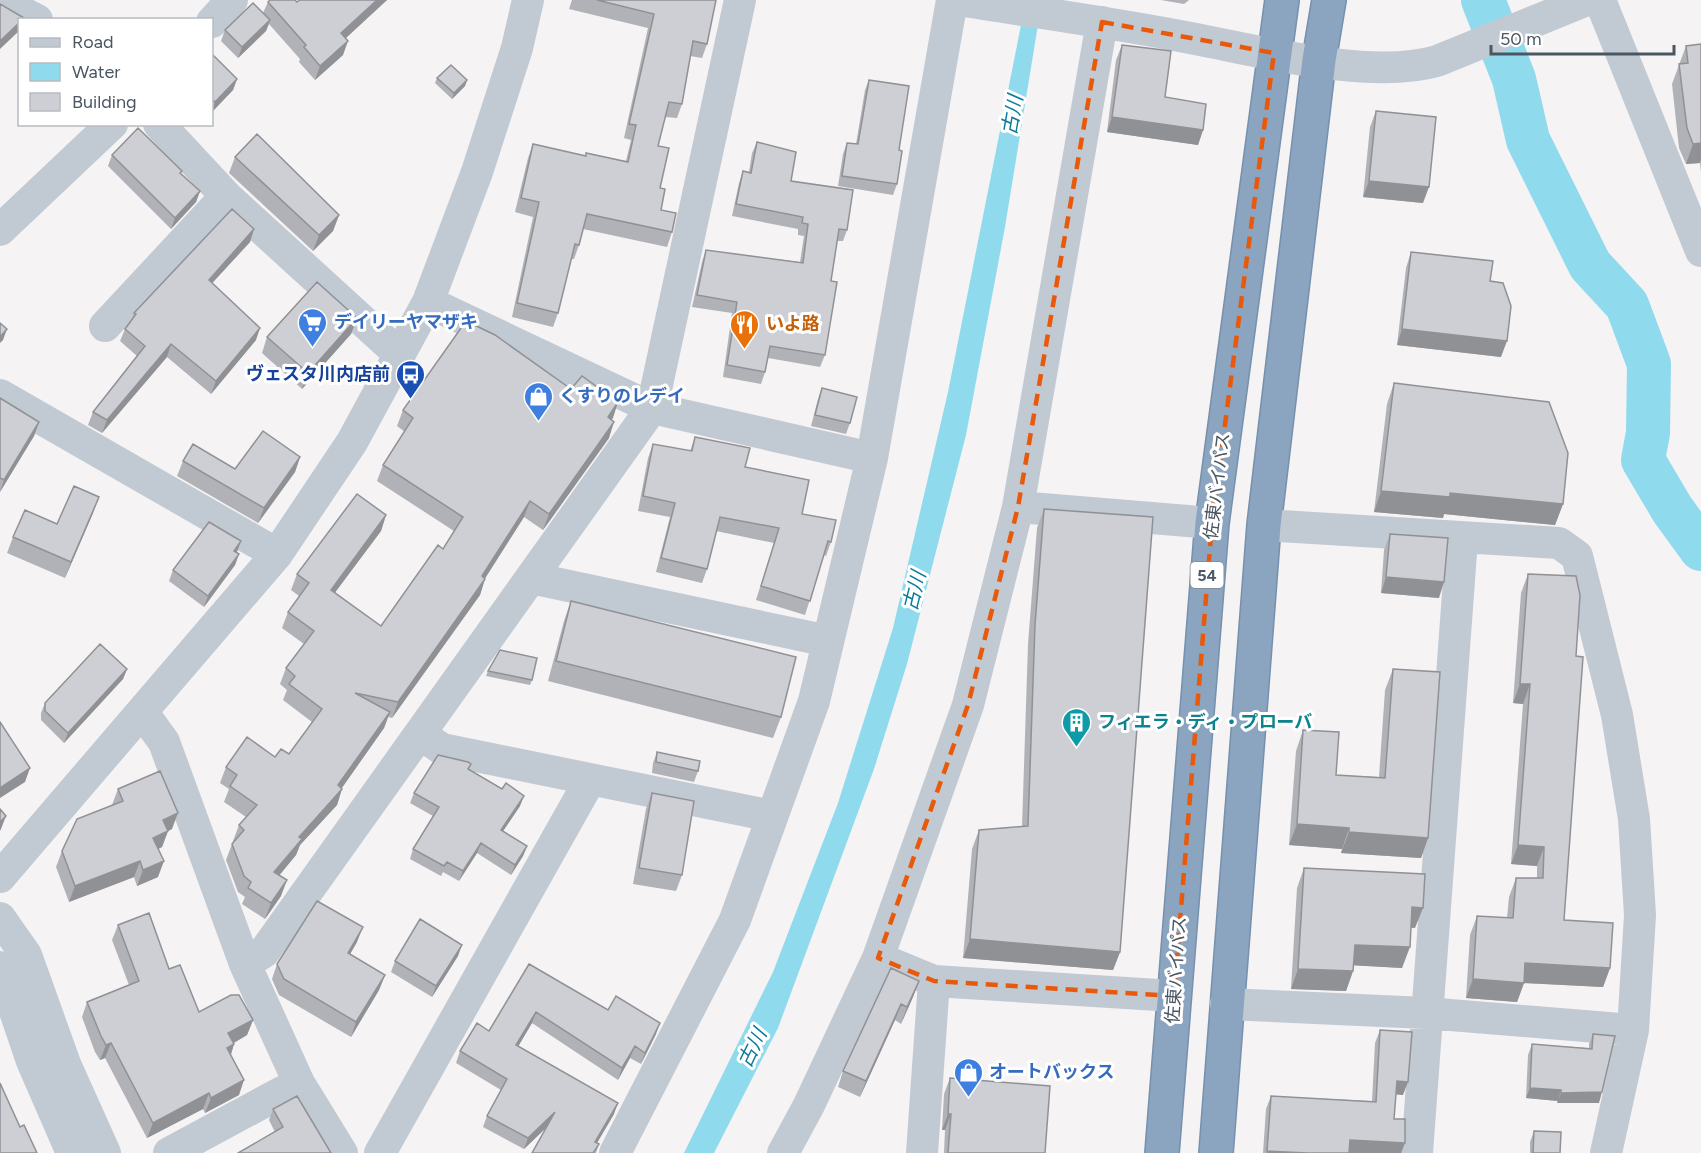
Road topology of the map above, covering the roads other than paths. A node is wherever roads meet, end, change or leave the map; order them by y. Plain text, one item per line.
1 (232, 0) edge
2 (528, 0) edge
3 (740, 0) edge
4 (952, 0) edge
5 (1282, 0) edge
6 (1329, 0) edge
7 (0, 1) edge
8 (1587, 1) edge
9 (972, 2) edge
10 (32, 18) edge
11 (1087, 20) junction
12 (213, 21) edge
13 (1274, 53) junction
14 (1319, 60) junction
15 (110, 126) edge
16 (161, 126) edge
17 (226, 196) junction
18 (0, 230) edge
19 (1701, 251) edge
20 (428, 302) junction
21 (105, 326) dead end
22 (399, 354) junction
23 (0, 395) edge
24 (652, 408) junction
25 (872, 458) junction
26 (1018, 507) junction
27 (1212, 523) junction
28 (1264, 525) junction
29 (1462, 539) junction
30 (277, 554) junction
31 (531, 578) junction
32 (828, 641) junction
33 (142, 713) junction
34 (420, 734) junction
35 (590, 780) junction
36 (772, 816) junction
37 (0, 877) edge
38 (0, 918) edge
39 (878, 958) junction
40 (245, 964) junction
41 (0, 967) edge
42 (934, 981) junction
43 (1174, 996) junction
44 (1226, 1004) junction
45 (1426, 1013) junction
46 (1633, 1030) junction
47 (299, 1083) junction
48 (72, 1153) edge
49 (105, 1153) edge
50 (169, 1153) edge
51 (342, 1153) edge
52 (380, 1153) edge
53 (615, 1153) edge
54 (783, 1153) edge
55 (922, 1153) edge
56 (1162, 1153) edge
57 (1216, 1153) edge
58 (1417, 1153) edge
59 (1606, 1153) edge

1 - 12 street
2 - 20 street
3 - 24 street
4 - 25 street
5 - 13 highway, 佐東バイパス / 54
6 - 14 highway
7 - 10 street
8 - 14 street
8 - 19 street
9 - 11 street
11 - 13 street
11 - 26 street
13 - 14 street
13 - 27 highway, 佐東バイパス / 54
14 - 28 highway
15 - 18 street
16 - 17 street
17 - 21 street
17 - 22 street
20 - 22 street
20 - 24 street
22 - 30 street
23 - 30 street
24 - 25 street
24 - 31 street
25 - 32 street
26 - 27 street
26 - 39 street
27 - 43 highway, 佐東バイパス / 54
28 - 29 street
28 - 44 highway
29 - 45 street
29 - 46 street
30 - 33 street
31 - 32 street
31 - 34 street
32 - 36 street
33 - 37 street
33 - 40 street
34 - 35 street
34 - 40 street
35 - 36 street
35 - 52 street
36 - 53 street
38 - 49 street
39 - 42 street
39 - 54 street
40 - 47 street
41 - 48 street
42 - 43 street
42 - 55 street
43 - 56 highway, 佐東バイパス / 54
44 - 45 street
44 - 57 highway
45 - 46 street
45 - 58 street
46 - 59 street
47 - 50 street
47 - 51 street

